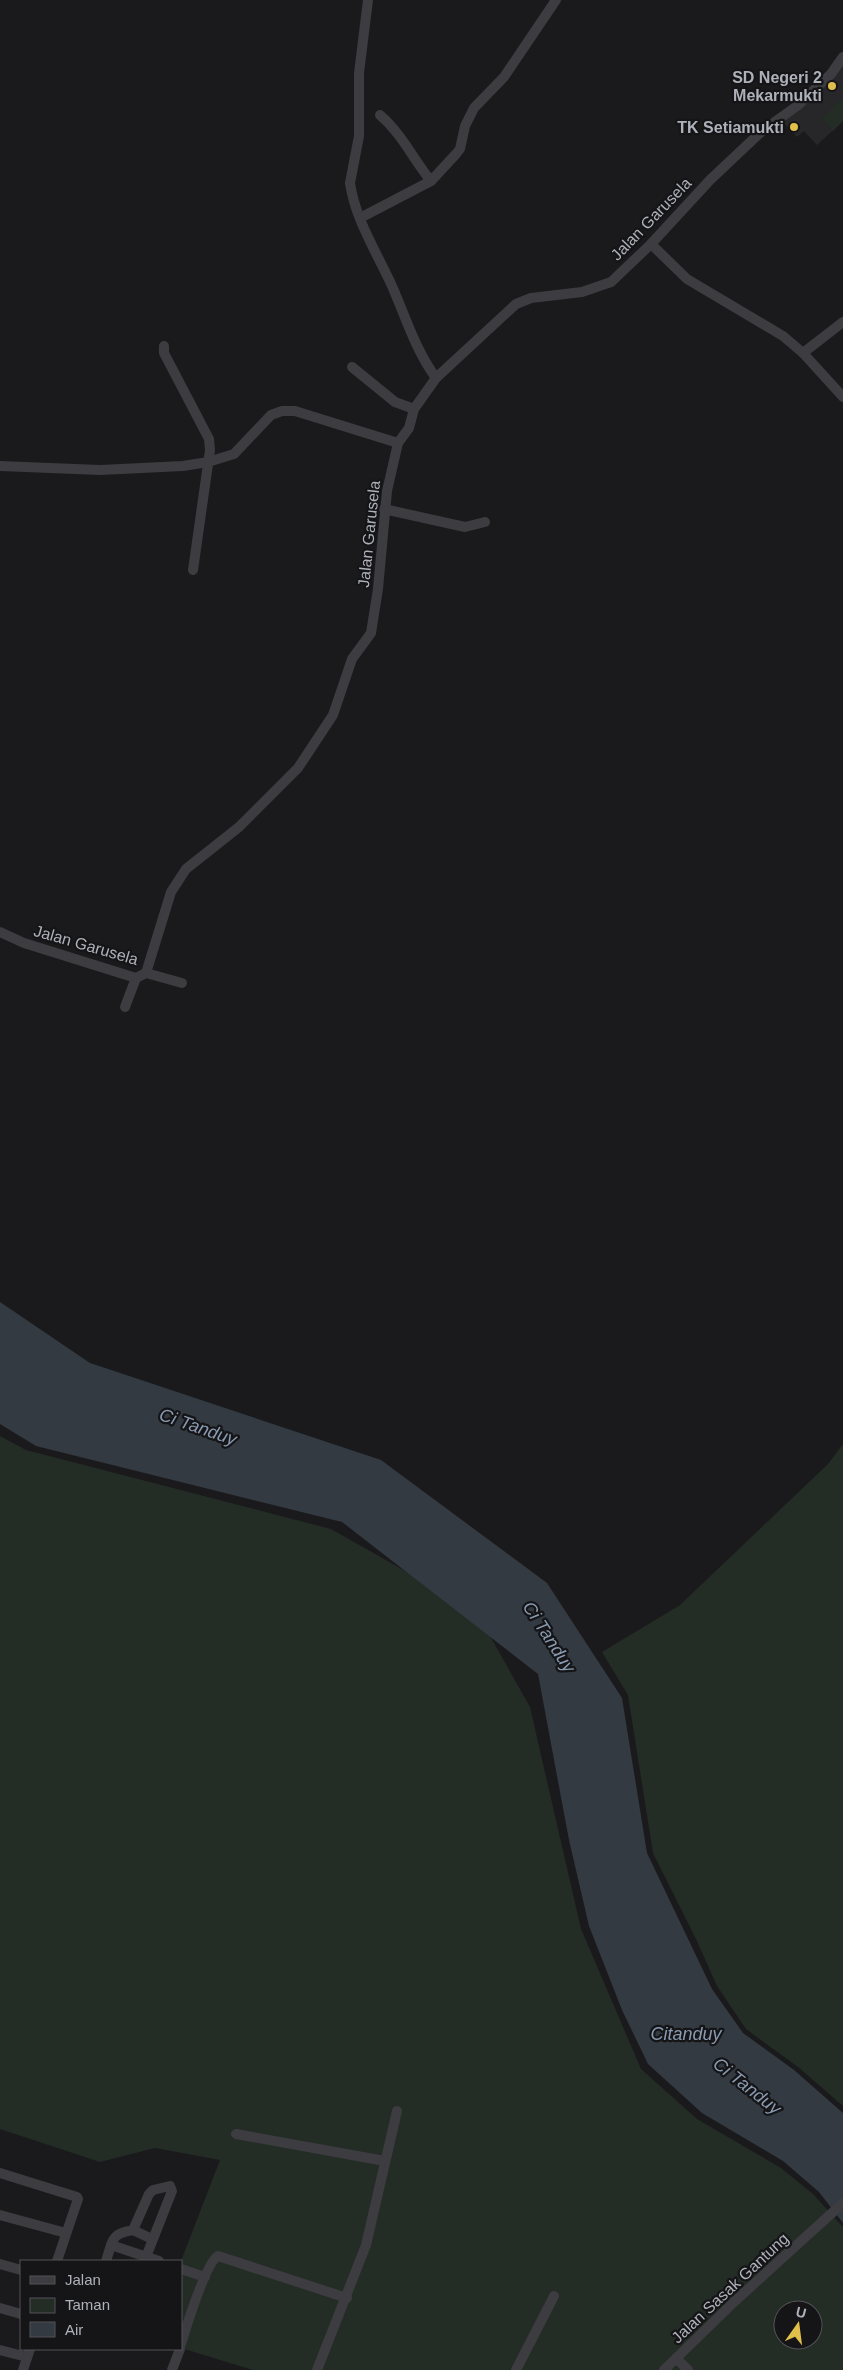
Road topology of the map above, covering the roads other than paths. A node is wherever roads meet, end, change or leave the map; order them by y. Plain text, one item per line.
1 (368, 0) edge
2 (556, 0) edge
3 (843, 57) edge
4 (380, 115) dead end
5 (431, 181) junction
6 (360, 218) junction
7 (651, 244) junction
8 (843, 322) edge
9 (164, 346) dead end
10 (803, 353) junction
11 (352, 367) dead end
12 (436, 378) junction
13 (843, 396) edge
14 (414, 410) junction
15 (398, 443) junction
16 (208, 462) junction
17 (0, 466) edge
18 (384, 509) junction
19 (485, 522) dead end
20 (193, 570) dead end
21 (0, 932) edge
22 (141, 975) junction
23 (182, 983) dead end
24 (125, 1007) dead end
25 (396, 2110) dead end
26 (236, 2134) dead end
27 (385, 2161) junction
28 (0, 2173) edge
29 (843, 2203) edge
30 (0, 2215) edge
31 (133, 2230) junction
32 (66, 2234) junction
33 (152, 2238) junction
34 (111, 2245) junction
35 (146, 2257) junction
36 (57, 2260) edge
37 (106, 2260) edge
38 (156, 2260) edge
39 (0, 2264) edge
40 (182, 2269) edge
41 (20, 2270) edge
42 (205, 2277) junction
43 (554, 2296) dead end
44 (347, 2298) junction
45 (0, 2308) edge
46 (20, 2314) edge
47 (182, 2341) edge
48 (0, 2350) edge
49 (180, 2350) edge
50 (28, 2353) edge
51 (676, 2358) junction
52 (23, 2370) edge
53 (172, 2370) edge
54 (318, 2370) edge
55 (516, 2370) edge
56 (664, 2370) edge
57 (688, 2370) edge

1 - 6 street
2 - 5 street
3 - 7 street, Jalan Garusela
4 - 5 street
5 - 6 street
6 - 12 street
7 - 10 street
7 - 12 street, Jalan Garusela
8 - 10 street
9 - 16 street
10 - 13 street
11 - 14 street
12 - 14 street, Jalan Garusela
14 - 15 street, Jalan Garusela
15 - 16 street
15 - 18 street, Jalan Garusela
16 - 17 street
16 - 20 street
18 - 19 street
18 - 22 street, Jalan Garusela
21 - 22 street, Jalan Garusela
22 - 23 street
22 - 24 street
25 - 27 street
26 - 27 street
27 - 44 street
28 - 32 street
29 - 51 street, Jalan Sasak Gantung
30 - 32 street
31 - 33 street
31 - 33 street
31 - 34 street
32 - 36 street
33 - 35 street
34 - 35 street
34 - 37 street
35 - 38 street
39 - 41 street
40 - 42 street
42 - 44 street
42 - 47 street
43 - 55 street
44 - 54 street
45 - 46 street
48 - 50 street
49 - 53 street
50 - 52 street
51 - 56 street, Jalan Sasak Gantung
51 - 57 street

